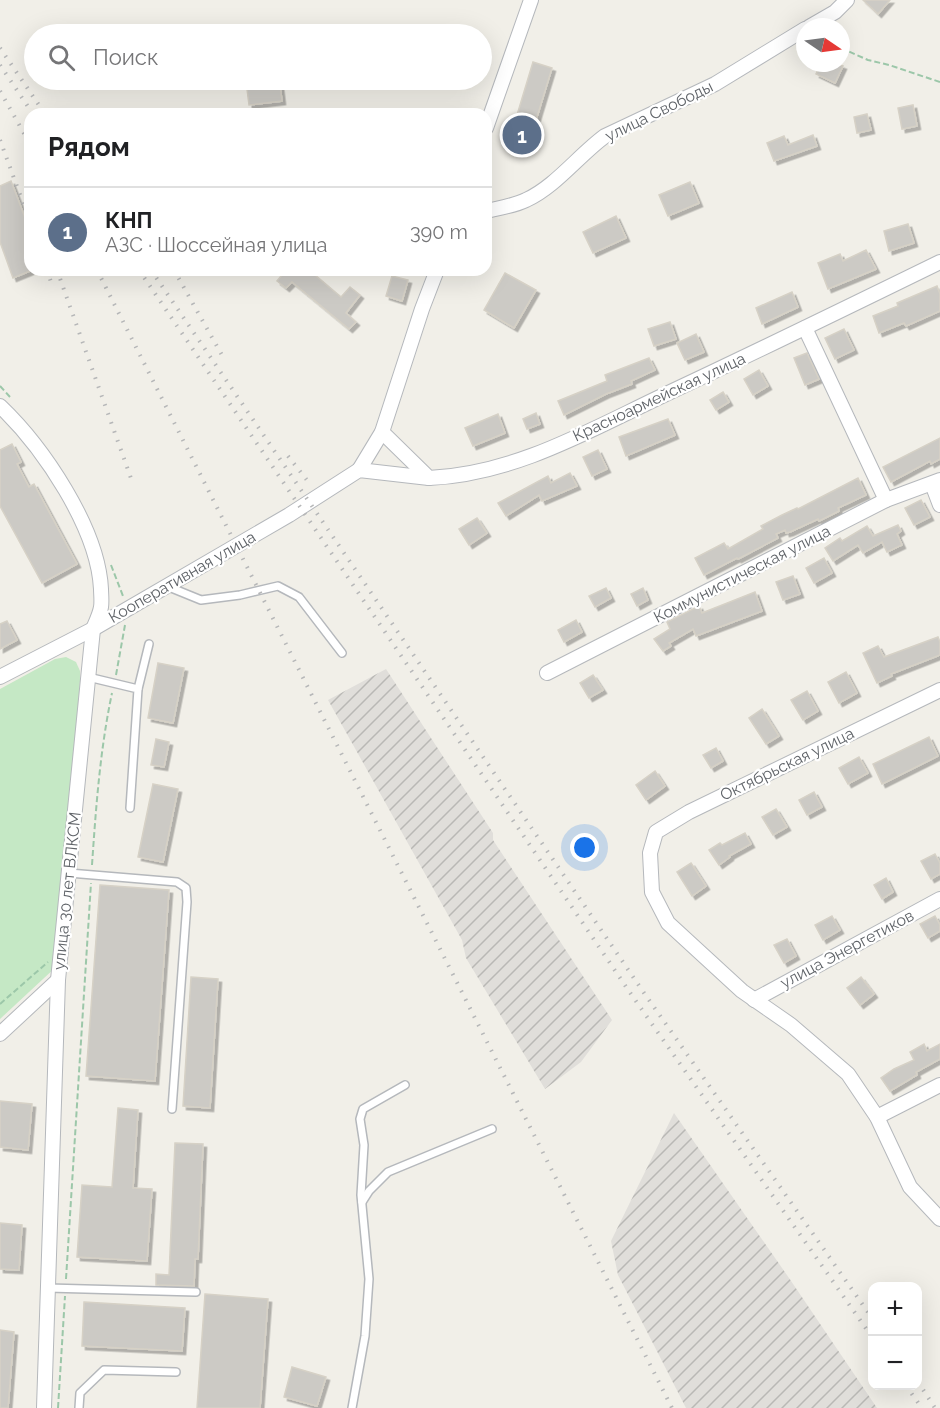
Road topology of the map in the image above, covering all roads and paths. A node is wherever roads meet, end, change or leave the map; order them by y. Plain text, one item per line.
1 (531, 0) edge
2 (847, 0) edge
3 (825, 18) edge
4 (796, 34) edge
5 (850, 52) edge
6 (940, 82) edge
7 (492, 111) edge
8 (492, 209) edge
9 (940, 262) edge
10 (434, 276) edge
11 (805, 328) junction
12 (0, 406) edge
13 (382, 432) junction
14 (359, 470) junction
15 (429, 478) junction
16 (936, 482) edge
17 (886, 500) junction
18 (940, 505) edge
19 (166, 586) junction
20 (93, 628) junction
21 (149, 644) dead end
22 (342, 653) dead end
23 (547, 673) dead end
24 (0, 677) edge
25 (88, 677) junction
26 (138, 689) junction
27 (940, 690) edge
28 (130, 808) dead end
29 (69, 873) junction
30 (940, 899) edge
31 (58, 980) junction
32 (754, 1000) junction
33 (0, 1034) edge
34 (405, 1085) dead end
35 (940, 1085) edge
36 (172, 1109) dead end
37 (877, 1117) junction
38 (492, 1129) dead end
39 (362, 1202) junction
40 (940, 1219) edge
41 (48, 1288) junction
42 (196, 1292) dead end
43 (176, 1372) dead end
44 (44, 1408) edge
45 (79, 1408) edge
46 (352, 1408) edge

1 - 7 street
2 - 3 street
4 - 8 street, улица Свободы
5 - 6 path
9 - 11 street, Красноармейская улица
10 - 13 street, Кооперативная улица
11 - 15 street, Красноармейская улица
11 - 17 street
12 - 20 street, улица 30 лет ВЛКСМ
13 - 14 street, Кооперативная улица
13 - 15 street
14 - 15 street
14 - 19 street, Кооперативная улица
16 - 17 street, Коммунистическая улица
16 - 18 street
17 - 23 street, Коммунистическая улица
19 - 20 street, Кооперативная улица
19 - 22 lane
20 - 24 street, Кооперативная улица
20 - 25 street, улица 30 лет ВЛКСМ
21 - 26 lane
25 - 26 lane
25 - 29 street, улица 30 лет ВЛКСМ
26 - 28 lane
27 - 32 street, Октябрьская улица
29 - 31 street, улица 30 лет ВЛКСМ
29 - 36 lane
30 - 32 street, улица Энергетиков
31 - 33 street
31 - 41 street, улица 30 лет ВЛКСМ
32 - 37 street
34 - 39 lane
35 - 37 street
37 - 40 street
38 - 39 lane
39 - 46 lane
41 - 42 lane
41 - 44 street, улица 30 лет ВЛКСМ
43 - 45 lane

